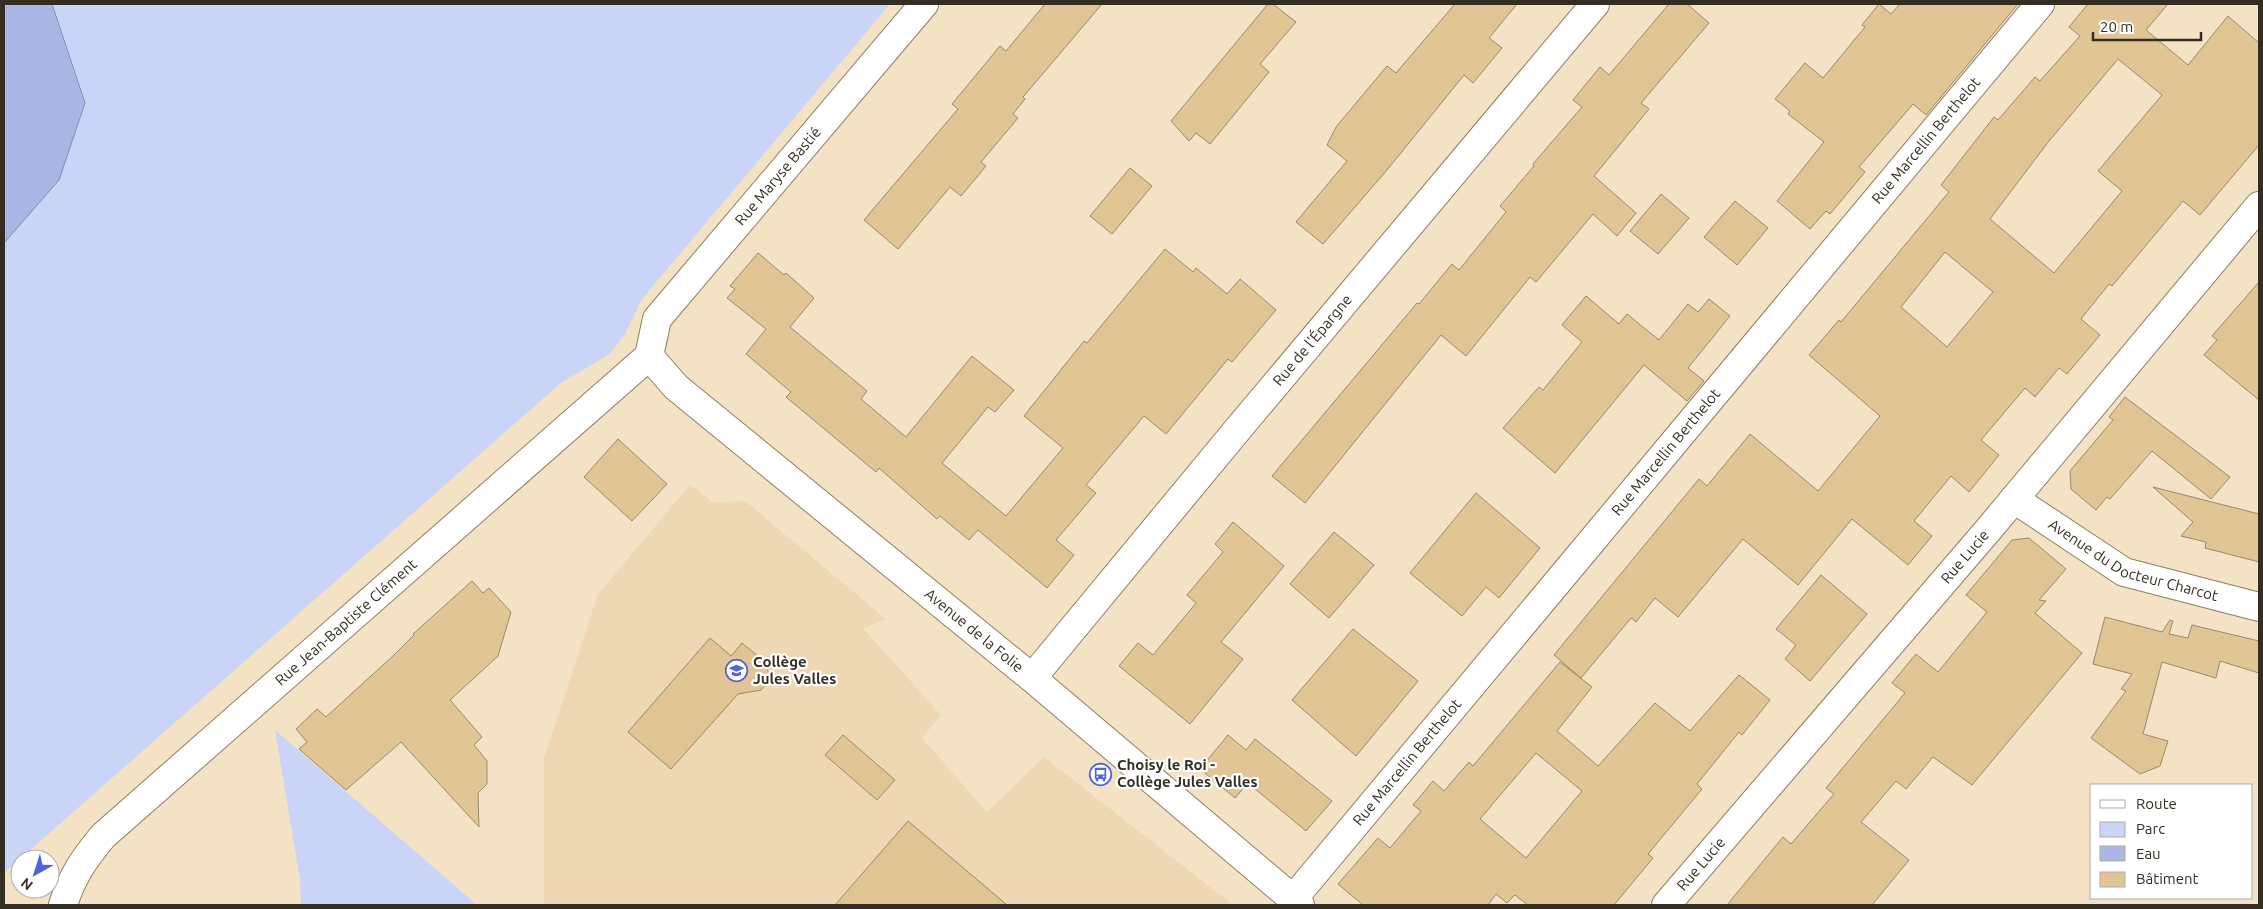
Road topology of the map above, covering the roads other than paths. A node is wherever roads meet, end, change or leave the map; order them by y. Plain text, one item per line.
1 (924, 4) edge
2 (1595, 4) edge
3 (2040, 4) edge
4 (2259, 206) edge
5 (649, 356) junction
6 (2014, 500) junction
7 (2259, 607) edge
8 (1032, 678) junction
9 (1297, 902) edge
10 (63, 905) edge
11 (1666, 905) edge

1 - 5 street, Rue Maryse Bastié
2 - 8 street, Rue de l'Épargne
3 - 9 street, Rue Marcellin Berthelot
4 - 6 street, Rue Lucie
5 - 8 street, Avenue de la Folie
5 - 10 street, Rue Jean-Baptiste Clément
6 - 7 street, Avenue du Docteur Charcot
6 - 11 street, Rue Lucie
8 - 9 street, Avenue de la Folie

